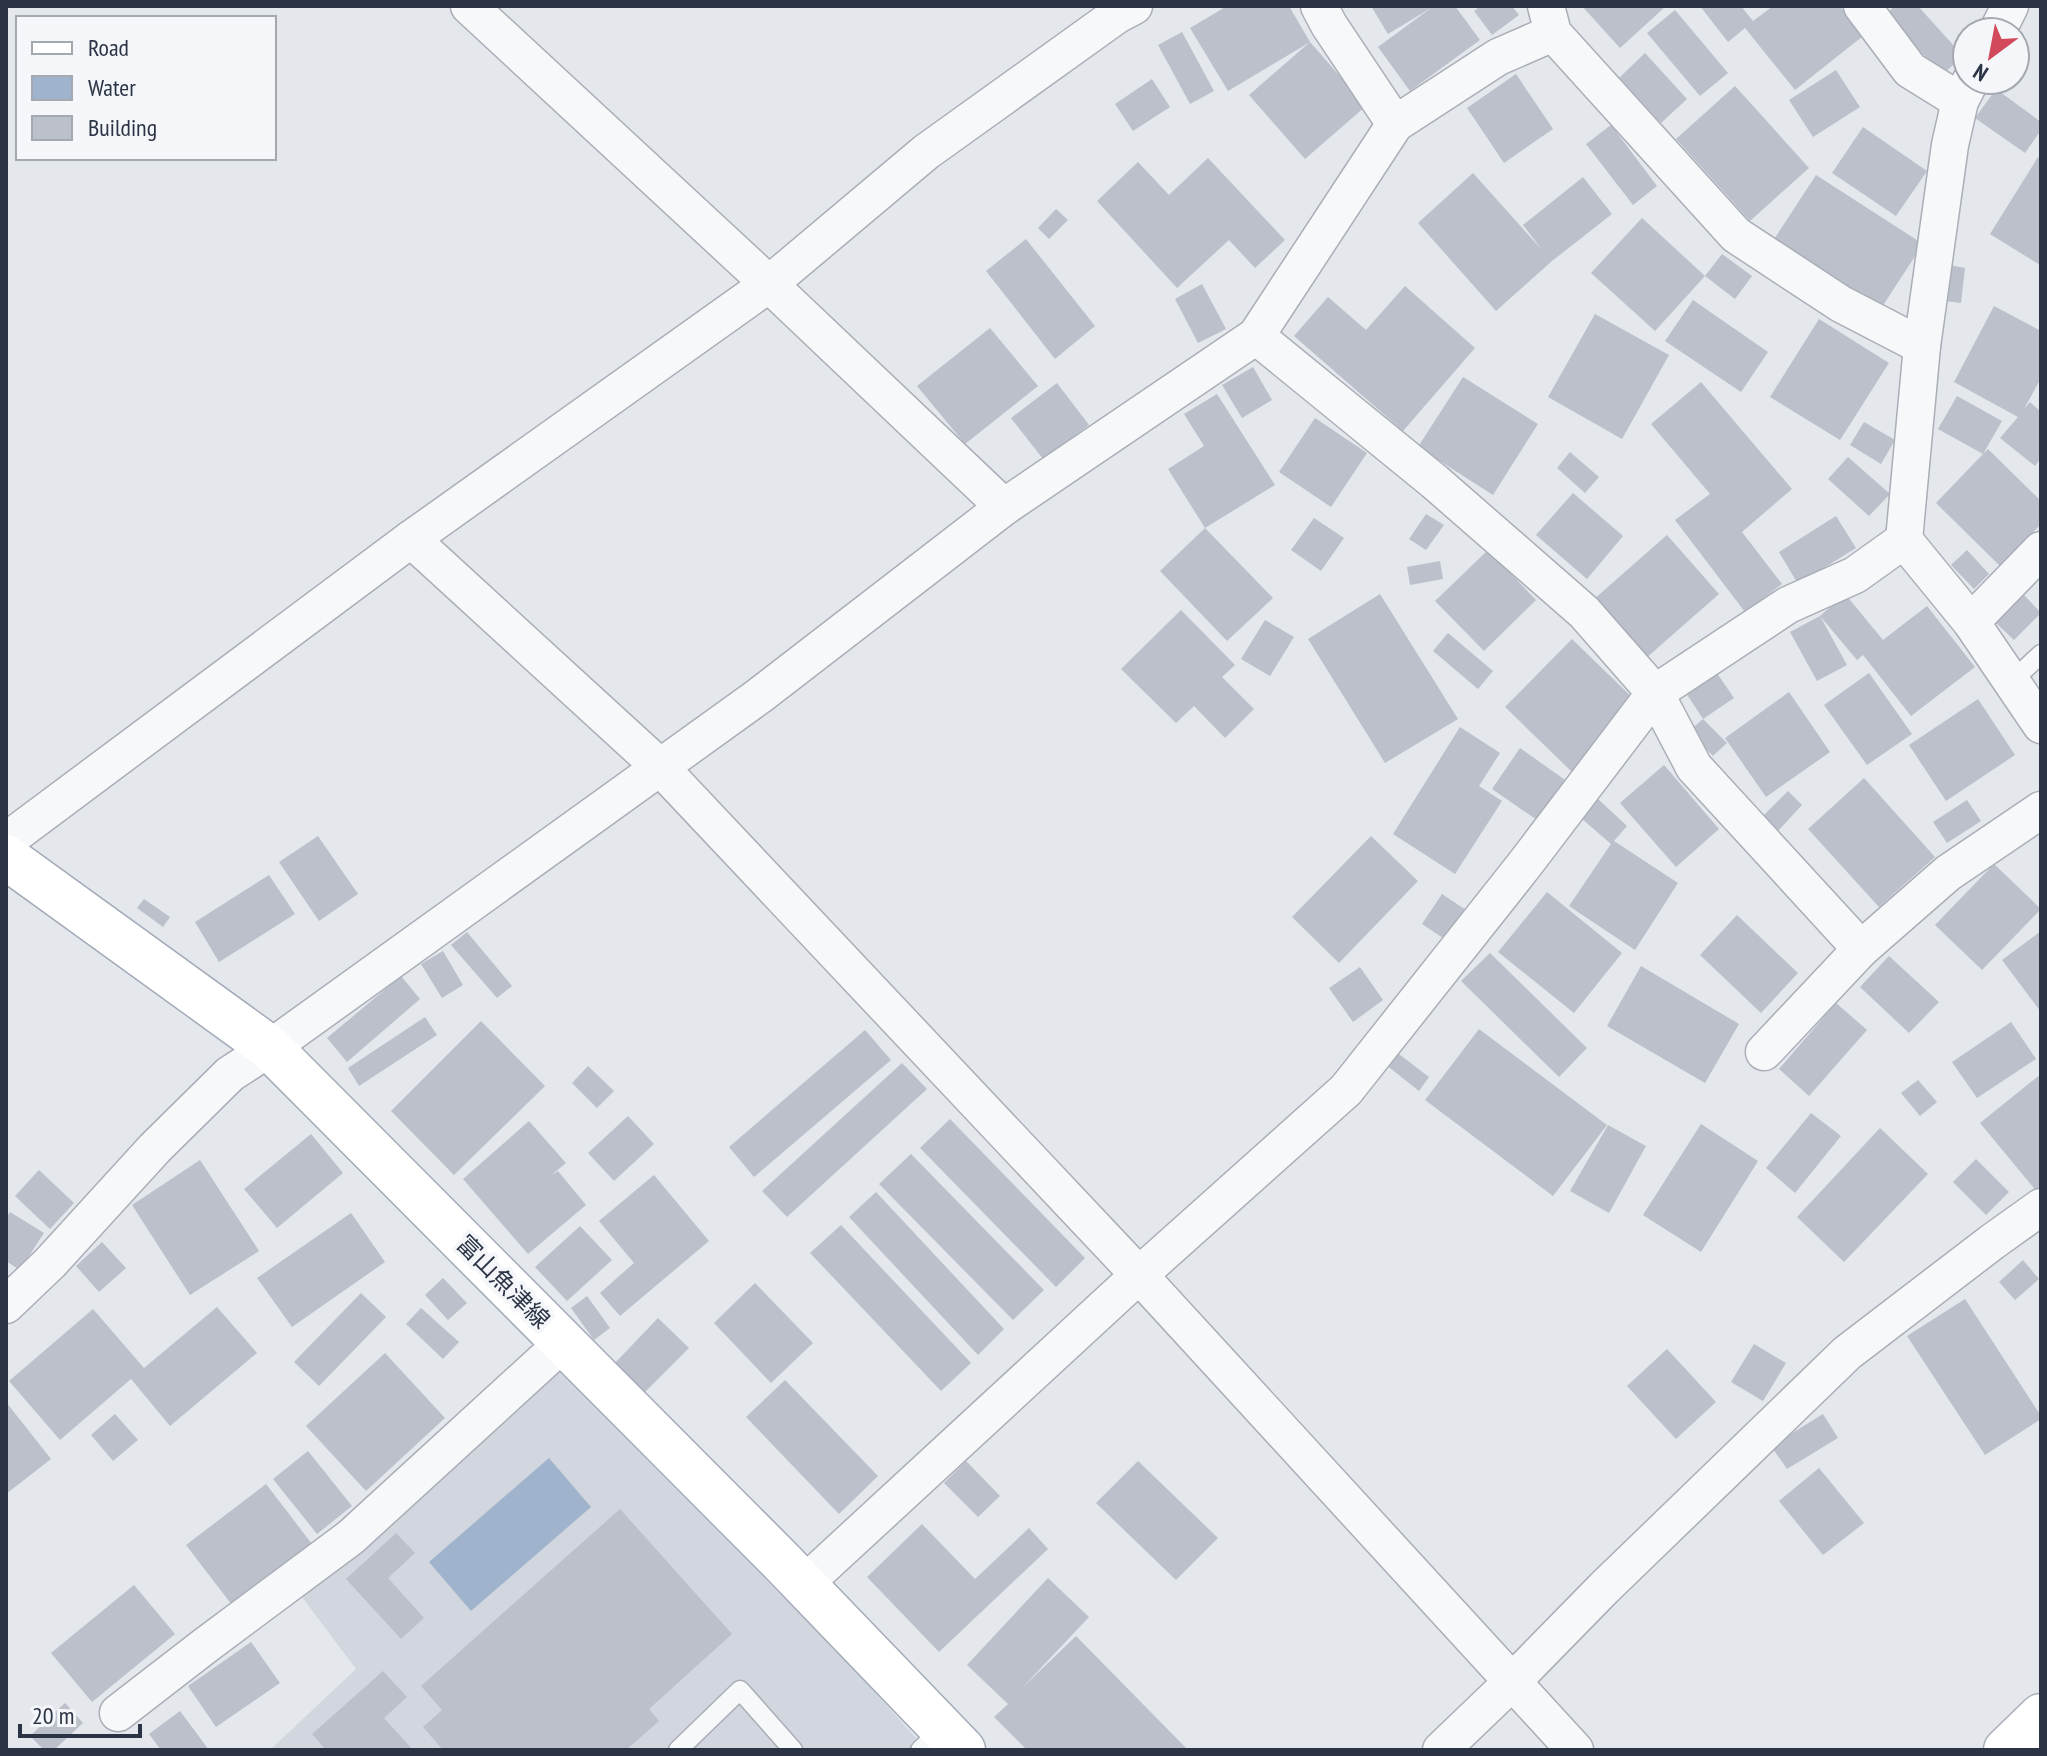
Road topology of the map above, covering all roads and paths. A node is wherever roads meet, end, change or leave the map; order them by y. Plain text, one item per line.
1 (469, 6) edge
2 (1134, 6) edge
3 (1319, 6) edge
4 (1862, 6) edge
5 (1549, 19) edge
6 (1951, 85) edge
7 (1965, 96) edge
8 (1395, 124) junction
9 (769, 284) junction
10 (1256, 336) junction
11 (1922, 346) junction
12 (1004, 507) junction
13 (411, 539) junction
14 (1904, 540) junction
15 (2041, 550) edge
16 (1971, 622) junction
17 (2041, 654) edge
18 (2011, 682) junction
19 (1655, 693) junction
20 (2041, 725) edge
21 (660, 767) junction
22 (2041, 810) edge
23 (6, 841) edge
24 (6, 857) edge
25 (1861, 949) junction
26 (270, 1048) junction
27 (1764, 1052) dead end
28 (2041, 1207) edge
29 (1139, 1275) junction
30 (6, 1305) edge
31 (563, 1343) junction
32 (803, 1585) junction
33 (1512, 1682) junction
34 (118, 1713) dead end
35 (2041, 1716) edge
36 (942, 1743) edge
37 (678, 1750) edge
38 (793, 1750) edge
39 (1441, 1750) edge
40 (1575, 1750) edge
41 (2006, 1750) edge

1 - 9 street
2 - 9 street
3 - 8 street
4 - 6 street
5 - 8 street
5 - 11 street
7 - 11 street
8 - 10 street
9 - 12 street
9 - 13 street
10 - 12 street
10 - 19 street
11 - 14 street
12 - 21 street
13 - 21 street
13 - 23 street
14 - 16 street
14 - 19 street
15 - 16 street
16 - 18 street
17 - 18 lane
18 - 20 street
19 - 25 street
19 - 29 street
21 - 26 street
21 - 29 street
22 - 25 street
24 - 26 main road, 富山魚津線
25 - 27 street
26 - 30 street
26 - 31 main road, 富山魚津線
28 - 33 street
29 - 32 street
29 - 33 street
31 - 32 main road, 富山魚津線
31 - 34 street
32 - 36 main road, 富山魚津線
33 - 39 street
33 - 40 street
35 - 41 main road
37 - 38 lane

